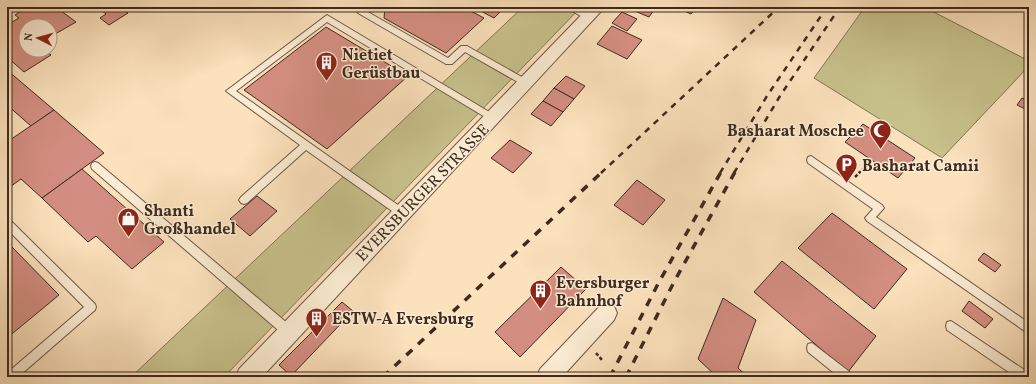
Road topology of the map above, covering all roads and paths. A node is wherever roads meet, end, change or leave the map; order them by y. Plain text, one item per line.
1 (569, 7) edge
2 (361, 11) dead end
3 (593, 12) edge
4 (526, 83) junction
5 (493, 118) junction
6 (306, 145) junction
7 (811, 160) dead end
8 (871, 160) dead end
9 (95, 166) dead end
10 (847, 186) junction
11 (244, 200) dead end
12 (402, 213) junction
13 (7, 223) edge
14 (607, 313) dead end
15 (951, 326) dead end
16 (1029, 329) edge
17 (289, 332) junction
18 (812, 348) dead end
19 (10, 377) edge
20 (247, 377) edge
21 (548, 377) edge
22 (847, 377) edge
23 (1024, 377) edge

1 - 3 lane
2 - 4 lane
3 - 4 street, EVERSBURGER STRASSE
4 - 5 street, EVERSBURGER STRASSE
5 - 6 lane
5 - 12 street, EVERSBURGER STRASSE
6 - 11 lane
6 - 12 lane
7 - 10 lane
8 - 10 path
9 - 17 lane
10 - 16 lane
12 - 17 street, EVERSBURGER STRASSE
13 - 19 lane
14 - 21 street
15 - 23 lane
17 - 20 street, EVERSBURGER STRASSE
18 - 22 lane

